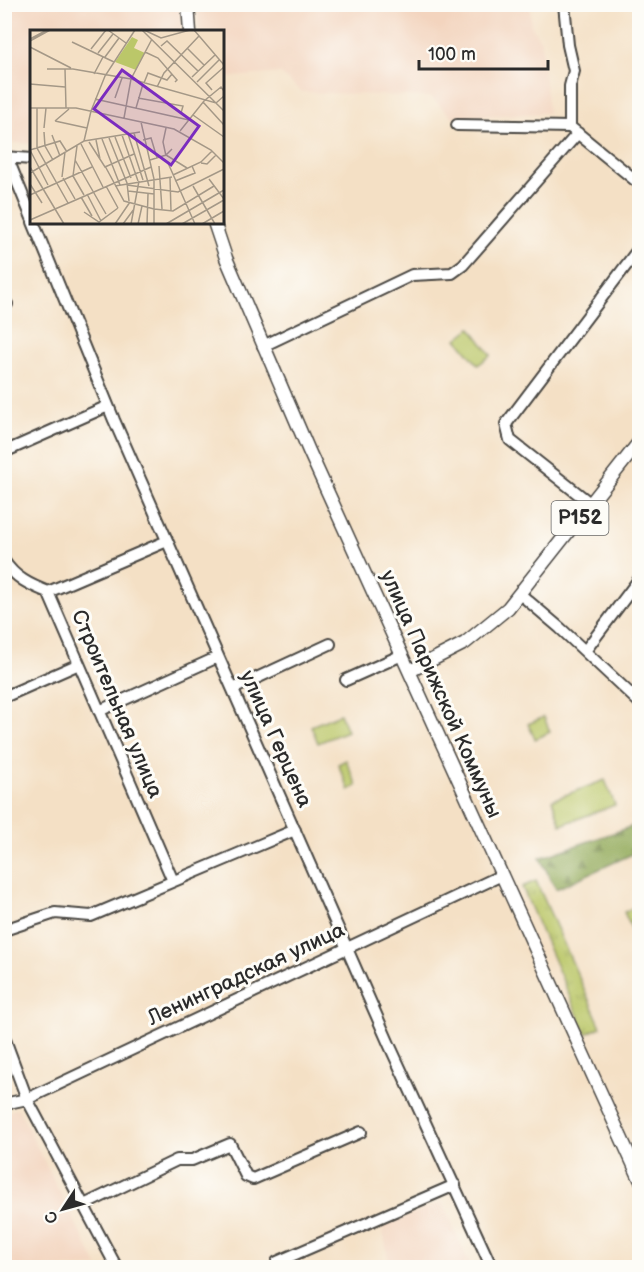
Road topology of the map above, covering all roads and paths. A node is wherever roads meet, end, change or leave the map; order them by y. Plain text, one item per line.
1 (188, 4) edge
2 (564, 4) edge
3 (190, 30) edge
4 (457, 125) dead end
5 (574, 130) junction
6 (6, 157) edge
7 (30, 159) edge
8 (639, 184) edge
9 (30, 215) edge
10 (34, 224) edge
11 (215, 224) edge
12 (639, 247) edge
13 (263, 346) junction
14 (108, 406) junction
15 (639, 441) edge
16 (4, 452) edge
17 (591, 504) junction
18 (167, 541) junction
19 (4, 561) edge
20 (639, 578) edge
21 (48, 592) junction
22 (520, 594) junction
23 (330, 644) dead end
24 (585, 651) junction
25 (402, 655) junction
26 (218, 657) junction
27 (79, 664) junction
28 (410, 670) junction
29 (346, 680) dead end
30 (233, 689) junction
31 (4, 697) edge
32 (639, 703) edge
33 (99, 711) junction
34 (295, 830) junction
35 (502, 875) junction
36 (173, 881) junction
37 (4, 930) edge
38 (347, 948) junction
39 (4, 1037) edge
40 (27, 1099) junction
41 (4, 1104) edge
42 (361, 1132) dead end
43 (639, 1179) edge
44 (454, 1185) junction
45 (84, 1205) junction
46 (277, 1262) dead end
47 (117, 1268) edge
48 (492, 1268) edge

1 - 3 main road
2 - 5 street
4 - 5 street
5 - 8 street
5 - 13 street
6 - 7 street
6 - 9 street, улица Герцена
10 - 14 street, улица Герцена
11 - 13 main road, улица Парижской Коммуны
12 - 17 street
13 - 25 main road, улица Парижской Коммуны
14 - 16 street
14 - 18 street, улица Герцена
15 - 17 main road, Р152
17 - 22 main road, Р152
18 - 21 street
18 - 26 street, улица Герцена
19 - 21 street, Строительная улица
20 - 24 street
21 - 27 street, Строительная улица
22 - 24 street
22 - 28 main road, Р152
23 - 30 street
24 - 32 street
25 - 28 main road, улица Парижской Коммуны
25 - 29 street
26 - 30 street, улица Герцена
26 - 33 street
27 - 31 street
27 - 33 street, Строительная улица
28 - 35 main road, улица Парижской Коммуны
30 - 34 street, улица Герцена
33 - 36 street, Строительная улица
34 - 36 street
34 - 38 street, улица Герцена
35 - 38 street, Ленинградская улица
35 - 43 main road, улица Парижской Коммуны
36 - 37 street
38 - 40 street, Ленинградская улица
38 - 44 street, улица Герцена
39 - 40 street
40 - 41 street, Ленинградская улица
40 - 45 street
42 - 45 street
44 - 46 street
44 - 48 street, улица Герцена
45 - 47 street

